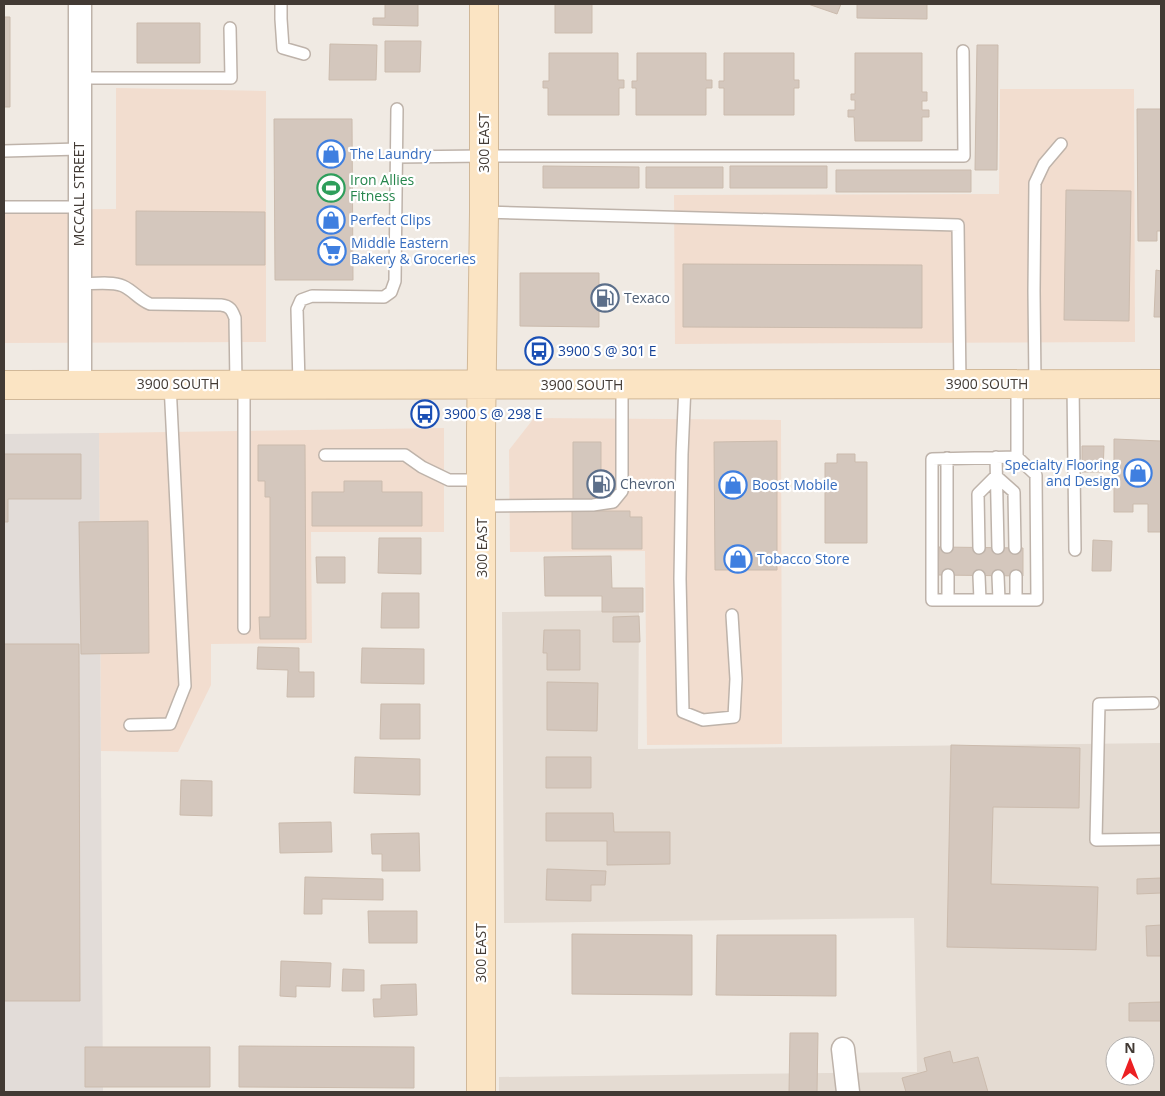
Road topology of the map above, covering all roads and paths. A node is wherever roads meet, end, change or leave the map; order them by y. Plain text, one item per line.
1 (80, 4) edge
2 (281, 4) edge
3 (484, 4) edge
4 (230, 28) dead end
5 (963, 51) dead end
6 (304, 54) dead end
7 (79, 78) junction
8 (397, 109) dead end
9 (1061, 144) dead end
10 (79, 149) junction
11 (4, 151) edge
12 (484, 156) junction
13 (396, 157) junction
14 (4, 207) edge
15 (79, 207) junction
16 (484, 212) junction
17 (80, 284) junction
18 (170, 384) junction
19 (240, 384) junction
20 (299, 384) junction
21 (960, 384) junction
22 (1026, 384) junction
23 (1073, 384) junction
24 (1161, 384) edge
25 (4, 385) edge
26 (80, 385) junction
27 (482, 385) junction
28 (622, 385) junction
29 (685, 385) junction
30 (325, 455) dead end
31 (996, 457) junction
32 (1017, 457) junction
33 (947, 458) junction
34 (996, 476) junction
35 (482, 493) junction
36 (947, 547) dead end
37 (979, 548) dead end
38 (998, 548) dead end
39 (1015, 548) dead end
40 (1075, 550) dead end
41 (948, 576) dead end
42 (980, 576) dead end
43 (998, 576) dead end
44 (1016, 576) dead end
45 (948, 600) junction
46 (980, 600) junction
47 (999, 600) junction
48 (1016, 600) junction
49 (732, 615) dead end
50 (244, 628) dead end
51 (1153, 703) dead end
52 (130, 725) dead end
53 (1161, 839) edge
54 (843, 1049) dead end
55 (481, 1092) edge
56 (848, 1092) edge

1 - 7 street, MCCALL STREET
2 - 6 lane
3 - 12 main road, 300 EAST
4 - 7 lane
5 - 12 lane
7 - 10 street, MCCALL STREET
8 - 13 lane
9 - 22 lane
10 - 11 lane
10 - 15 street, MCCALL STREET
12 - 13 lane
12 - 16 main road, 300 EAST
13 - 20 lane
14 - 15 lane
15 - 17 street, MCCALL STREET
16 - 21 lane
16 - 27 main road, 300 EAST
17 - 19 lane
17 - 26 street, MCCALL STREET
18 - 19 main road, 3900 SOUTH
18 - 26 main road, 3900 SOUTH
18 - 52 lane
19 - 20 main road, 3900 SOUTH
19 - 50 lane
20 - 27 main road, 3900 SOUTH
21 - 22 main road, 3900 SOUTH
21 - 29 main road, 3900 SOUTH
22 - 23 main road, 3900 SOUTH
22 - 32 lane
23 - 24 main road, 3900 SOUTH
23 - 40 lane
25 - 26 main road, 3900 SOUTH
27 - 28 main road, 3900 SOUTH
27 - 35 main road, 300 EAST
28 - 29 main road, 3900 SOUTH
28 - 35 lane
29 - 49 lane
30 - 35 lane
31 - 32 lane
31 - 33 lane
31 - 34 lane
32 - 48 lane
33 - 36 lane
33 - 45 lane
34 - 37 lane
34 - 38 lane
34 - 39 lane
35 - 55 main road, 300 EAST
41 - 45 lane
42 - 46 lane
43 - 47 lane
44 - 48 lane
45 - 46 lane
46 - 47 lane
47 - 48 lane
51 - 53 lane
54 - 56 street

